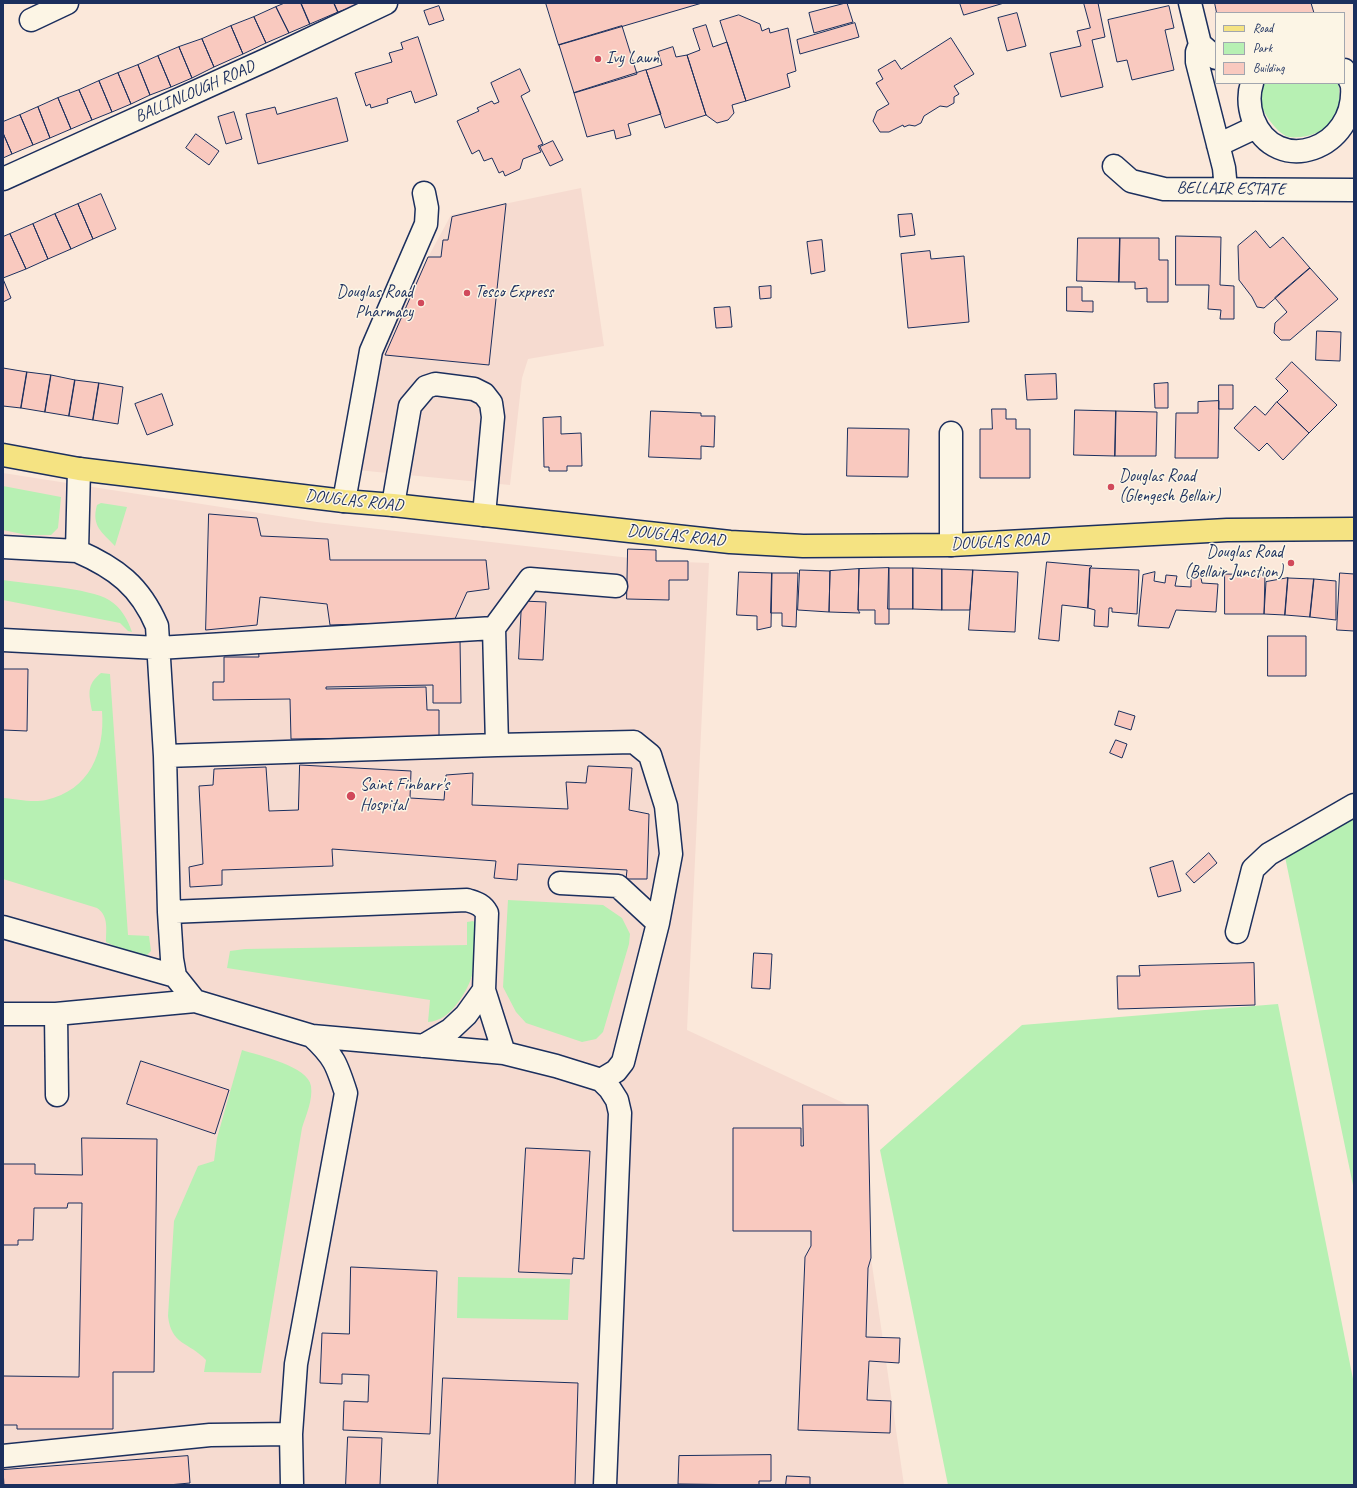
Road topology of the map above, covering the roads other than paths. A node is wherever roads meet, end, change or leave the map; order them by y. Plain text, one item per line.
1 (67, 3) edge
2 (386, 3) edge
3 (1190, 3) edge
4 (31, 20) dead end
5 (1208, 51) edge
6 (1345, 72) edge
7 (1250, 84) edge
8 (1256, 127) junction
9 (1218, 145) junction
10 (1114, 166) dead end
11 (3, 179) edge
12 (1226, 189) junction
13 (1354, 190) edge
14 (424, 193) dead end
15 (951, 433) dead end
16 (3, 455) edge
17 (79, 469) junction
18 (344, 501) junction
19 (393, 505) junction
20 (484, 515) junction
21 (1354, 529) edge
22 (951, 545) junction
23 (3, 547) edge
24 (77, 551) junction
25 (616, 586) dead end
26 (494, 628) junction
27 (3, 640) edge
28 (158, 648) junction
29 (497, 744) junction
30 (165, 756) junction
31 (1354, 805) edge
32 (560, 883) dead end
33 (169, 912) junction
34 (658, 923) junction
35 (3, 927) edge
36 (1237, 932) dead end
37 (175, 976) junction
38 (484, 990) junction
39 (195, 1001) junction
40 (3, 1014) edge
41 (56, 1014) junction
42 (312, 1036) junction
43 (423, 1046) junction
44 (504, 1053) junction
45 (601, 1080) junction
46 (57, 1095) dead end
47 (291, 1434) junction
48 (3, 1456) edge
49 (292, 1485) edge
50 (605, 1485) edge

1 - 4 street
2 - 11 street, BALLINLOUGH ROAD
3 - 5 street
5 - 9 street
6 - 8 street
7 - 8 street
8 - 9 street
9 - 12 street
10 - 12 street, BELLAIR ESTATE
12 - 13 street, BELLAIR ESTATE
14 - 18 street
15 - 22 street
16 - 17 main road, DOUGLAS ROAD
17 - 18 main road, DOUGLAS ROAD
17 - 24 street
18 - 19 main road, DOUGLAS ROAD
19 - 20 main road, DOUGLAS ROAD
19 - 20 street
20 - 22 main road, DOUGLAS ROAD
21 - 22 main road, DOUGLAS ROAD
23 - 24 street
24 - 28 street
25 - 26 street
26 - 28 street
26 - 29 street
27 - 28 street
28 - 30 street
29 - 30 street
29 - 34 street
30 - 33 street
31 - 36 street
32 - 34 street
33 - 37 street
33 - 38 street
34 - 45 street
35 - 37 street
37 - 39 street
38 - 43 street
38 - 44 street
39 - 41 street
39 - 42 street
40 - 41 street
41 - 46 street
42 - 43 street
42 - 47 street
43 - 44 street
44 - 45 street
45 - 50 street
47 - 48 street
47 - 49 street

